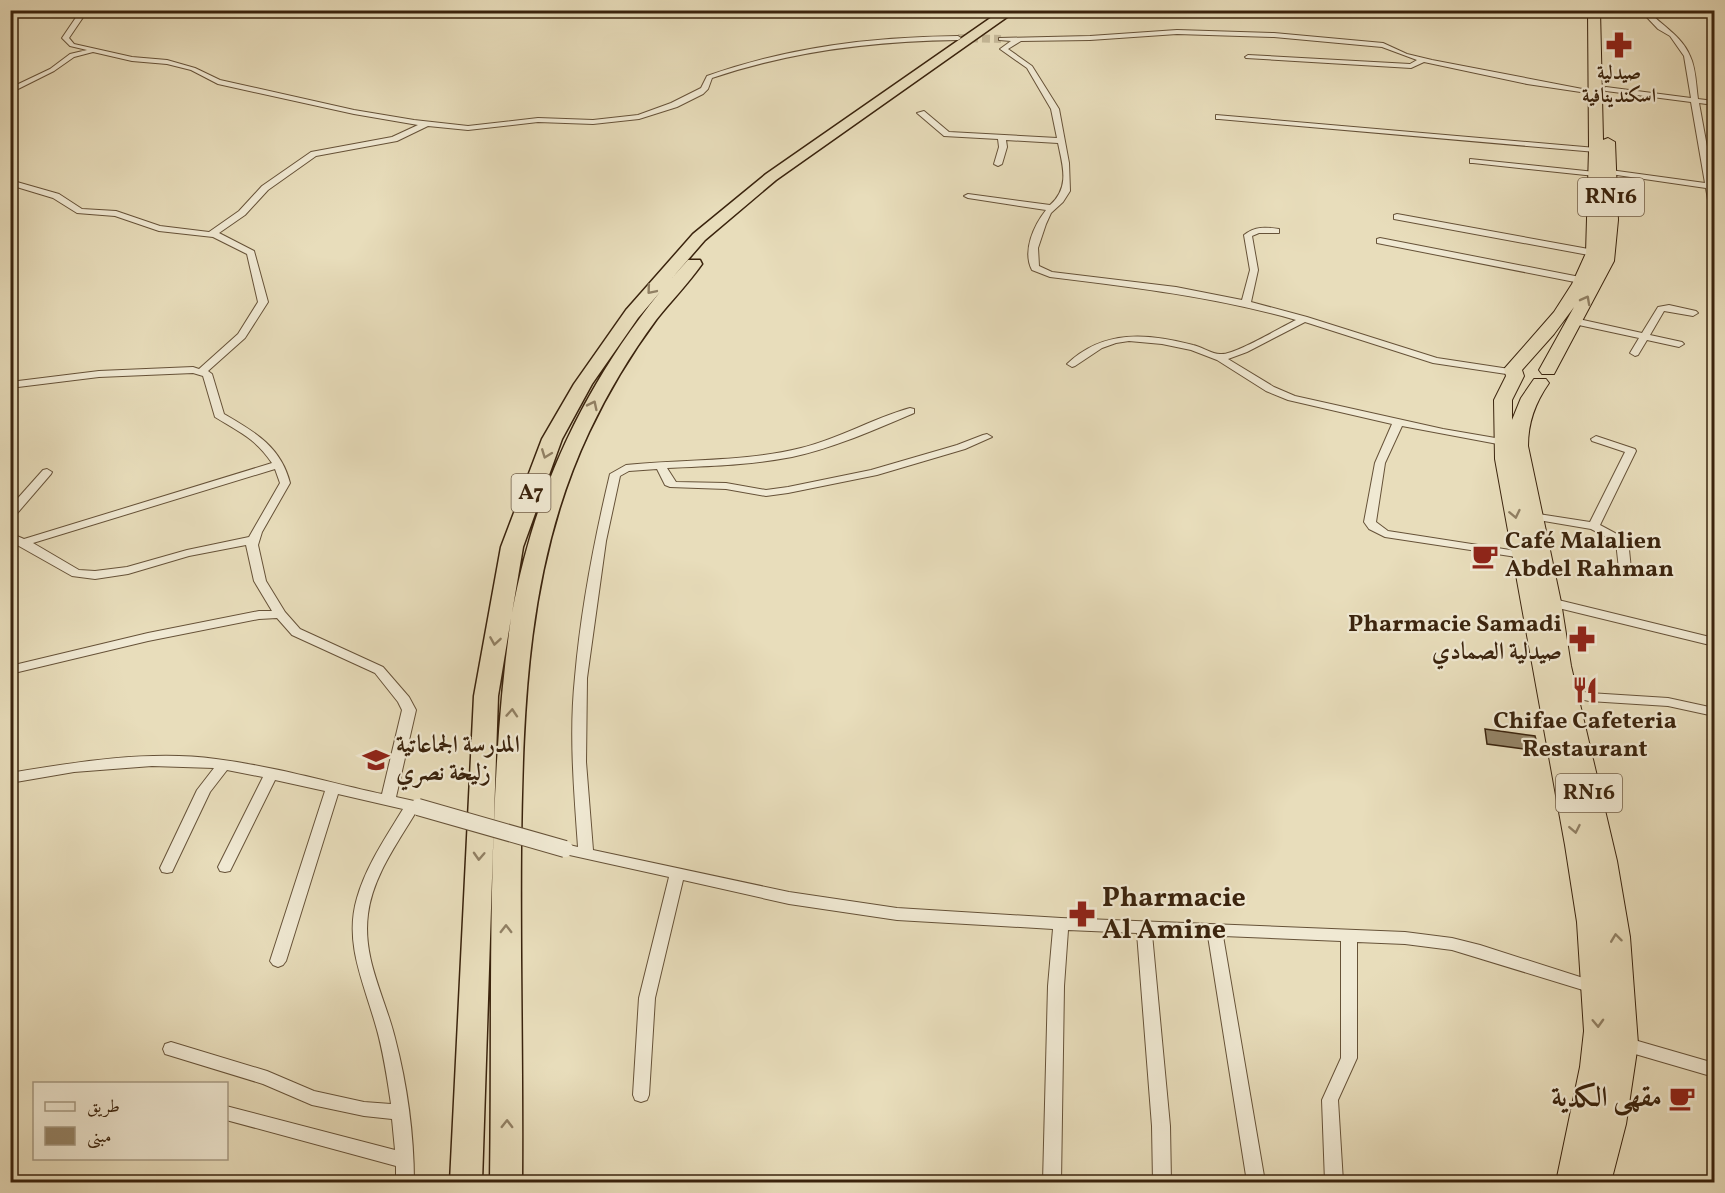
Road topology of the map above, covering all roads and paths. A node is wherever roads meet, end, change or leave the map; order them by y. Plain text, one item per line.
1 (85, 10) edge
2 (1011, 10) edge
3 (1027, 10) edge
4 (1594, 10) edge
5 (1606, 10) edge
6 (1643, 10) edge
7 (958, 38) tunnel mouth
8 (1001, 39) tunnel mouth
9 (1019, 39) junction
10 (100, 51) junction
11 (1248, 57) dead end
12 (1424, 60) junction
13 (10, 91) edge
14 (1600, 91) junction
15 (1696, 101) junction
16 (1714, 103) edge
17 (921, 113) dead end
18 (1219, 117) dead end
19 (911, 120) dead end
20 (932, 120) junction
21 (426, 124) junction
22 (1002, 136) junction
23 (1061, 141) junction
24 (1596, 150) junction
25 (1473, 161) dead end
26 (998, 164) dead end
27 (1610, 172) junction
28 (1595, 174) junction
29 (10, 182) edge
30 (1712, 187) edge
31 (968, 196) dead end
32 (1052, 208) junction
33 (1714, 211) edge
34 (1397, 217) dead end
35 (1276, 231) dead end
36 (214, 234) junction
37 (1380, 241) dead end
38 (1593, 253) junction
39 (1580, 279) junction
40 (1246, 303) junction
41 (1693, 314) dead end
42 (1304, 319) junction
43 (1574, 321) junction
44 (1646, 337) junction
45 (1679, 344) dead end
46 (1635, 353) dead end
47 (1220, 358) junction
48 (1072, 364) dead end
49 (1516, 371) junction
50 (202, 372) junction
51 (1544, 377) junction
52 (10, 385) edge
53 (910, 411) dead end
54 (1398, 422) junction
55 (987, 437) dead end
56 (1596, 439) dead end
57 (1503, 442) junction
58 (277, 465) junction
59 (661, 466) junction
60 (47, 472) dead end
61 (10, 515) edge
62 (1532, 516) junction
63 (1594, 526) junction
64 (10, 536) edge
65 (253, 540) junction
66 (23, 543) junction
67 (1523, 555) junction
68 (1625, 569) dead end
69 (1550, 602) junction
70 (280, 614) junction
71 (1714, 642) edge
72 (10, 670) edge
73 (1566, 692) junction
74 (1714, 712) edge
75 (223, 765) junction
76 (271, 774) junction
77 (10, 778) edge
78 (333, 788) junction
79 (388, 800) junction
80 (415, 807) junction
81 (586, 854) junction
82 (225, 867) dead end
83 (167, 868) dead end
84 (677, 875) junction
85 (1061, 924) junction
86 (1144, 926) junction
87 (1214, 929) junction
88 (1348, 936) junction
89 (278, 961) dead end
90 (1596, 988) junction
91 (1624, 1044) junction
92 (171, 1049) dead end
93 (1714, 1070) edge
94 (641, 1095) dead end
95 (399, 1112) junction
96 (228, 1114) edge
97 (404, 1160) junction
98 (405, 1182) edge
99 (466, 1182) edge
100 (506, 1182) edge
101 (1052, 1182) edge
102 (1162, 1182) edge
103 (1256, 1182) edge
104 (1334, 1182) edge
105 (1571, 1182) edge
106 (1596, 1182) edge

1 - 10 street
2 -> 99 highway, A7
100 -> 3 highway, A7
4 - 14 highway, RN16
5 - 14 highway, RN16
6 - 15 street
7 - 21 street
8 - 9 street
9 - 12 street
9 - 23 street
10 - 13 street
10 - 21 street
11 - 12 street
12 - 14 street
14 - 15 street
14 - 24 highway, RN16
14 - 27 highway, RN16
15 - 16 street
15 - 30 street
17 - 20 street
18 - 24 street
19 - 20 street
20 - 22 street
21 - 36 street
22 - 23 street
22 - 26 street
23 - 32 street
24 - 28 highway, RN16
25 - 28 street
27 - 30 street
43 -> 27 highway, RN16
28 - 38 highway, RN16
29 - 36 street
30 - 33 street
31 - 32 street
32 - 40 street
34 - 38 street
35 - 40 street
36 - 50 street
37 - 39 street
38 - 39 highway, RN16
39 - 49 highway, RN16
40 - 42 street
41 - 44 street
42 - 47 street
42 - 49 street
43 - 44 street
43 - 51 highway, RN16
44 - 45 street
44 - 46 street
47 - 48 street
47 - 54 street
49 - 51 highway
49 - 57 highway, RN16
50 - 52 street
50 - 58 street
51 - 62 highway, RN16
53 - 59 street
54 - 57 street
54 - 67 street
55 - 59 street
56 - 63 street
57 -> 67 highway, RN16
58 - 65 street
58 - 66 street
59 - 81 street
60 - 61 street
62 - 63 street
62 - 69 highway, RN16
63 - 68 street
64 - 66 street
65 - 66 street
65 - 70 street
67 -> 90 highway, RN16
69 - 71 street
69 - 73 highway, RN16
70 - 72 street
70 - 79 street
73 - 74 street
91 -> 73 highway, RN16
75 - 76 street
75 - 77 street
75 - 83 street
76 - 78 street
76 - 82 street
78 - 79 street
78 - 89 street
79 - 80 street
80 - 81 street, bridge
80 - 95 street
81 - 84 street
84 - 85 street
84 - 94 street
85 - 86 street
85 - 101 street
86 - 87 street
86 - 102 street
87 - 88 street
87 - 103 street
88 - 90 street
88 - 104 street
90 -> 105 highway, RN16
91 - 93 street
91 - 106 highway, RN16
92 - 95 street
95 - 97 street
96 - 97 street
97 - 98 street

